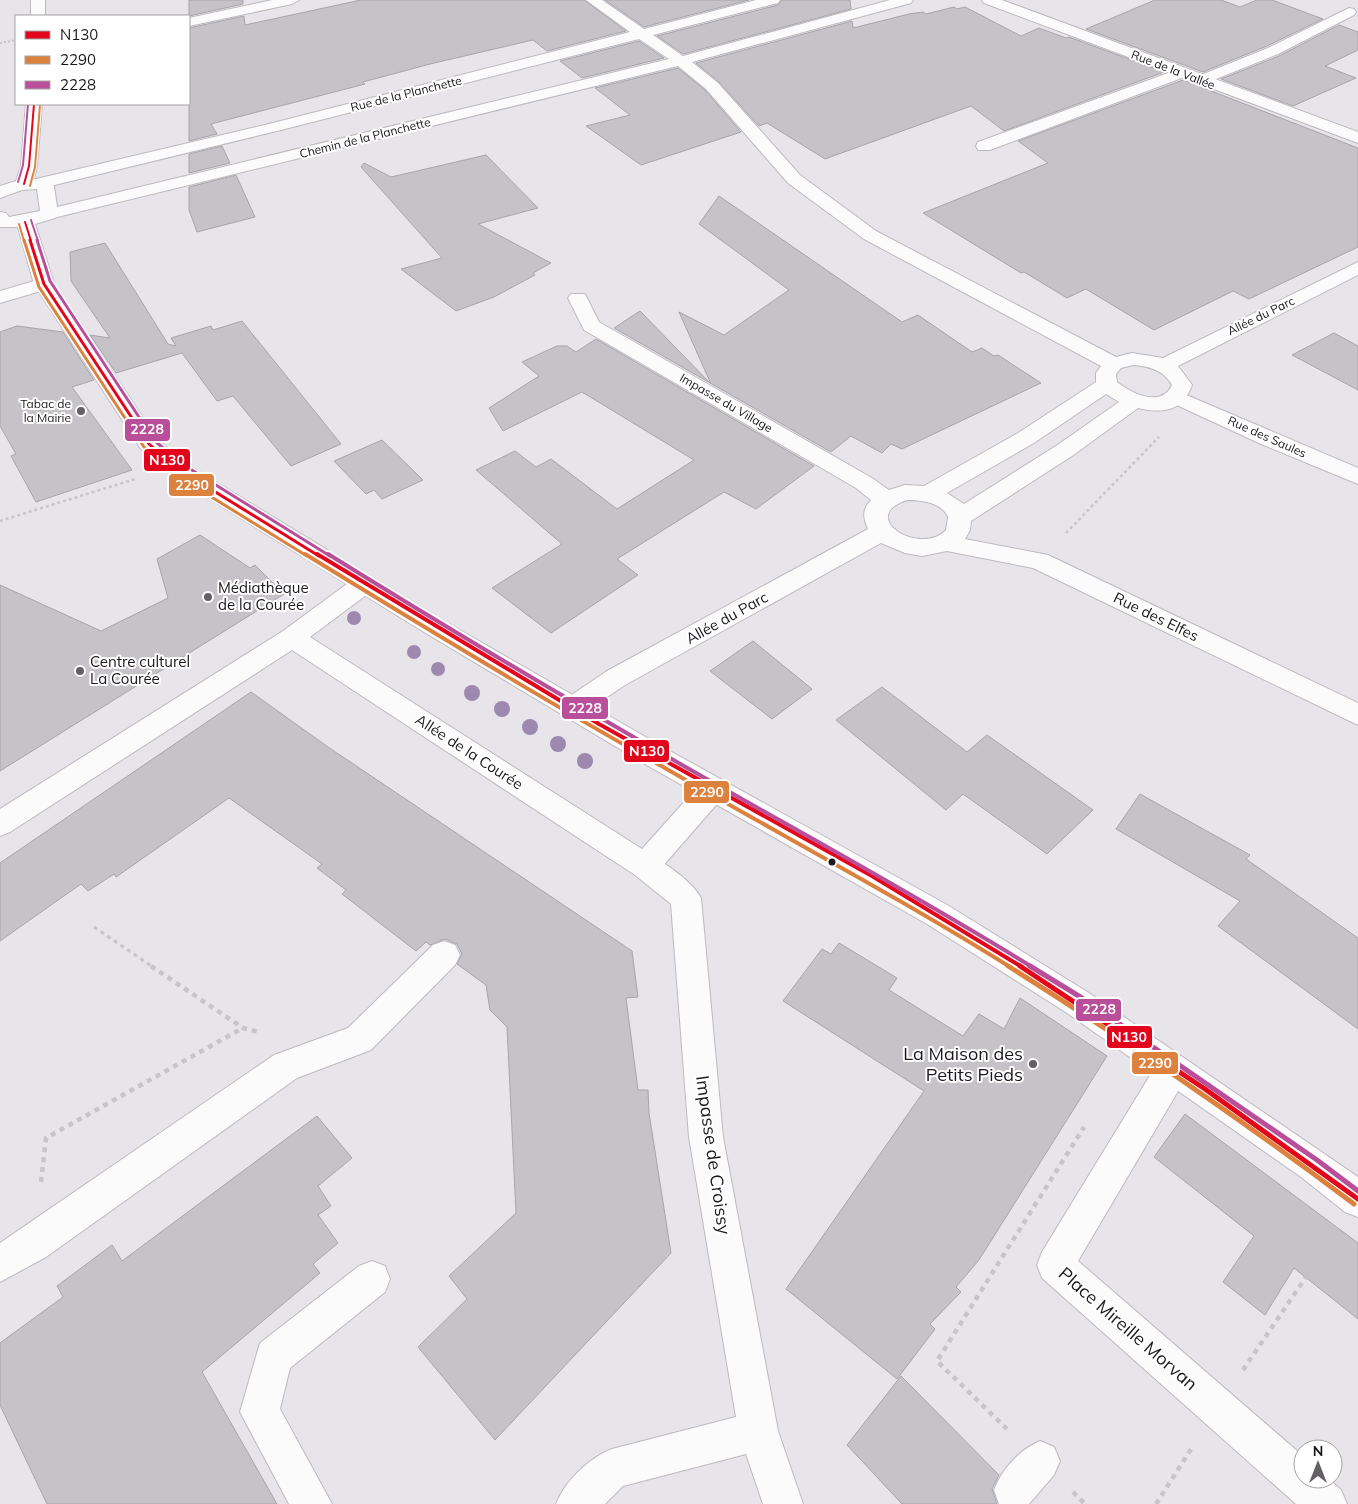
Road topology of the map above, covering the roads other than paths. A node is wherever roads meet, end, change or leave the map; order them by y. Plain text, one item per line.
1 (38, 0) edge
2 (292, 0) edge
3 (593, 0) edge
4 (773, 0) edge
5 (906, 0) edge
6 (989, 0) edge
7 (1349, 12) dead end
8 (38, 15) edge
9 (190, 22) edge
10 (641, 34) junction
11 (680, 61) junction
12 (1182, 73) junction
13 (1201, 80) junction
14 (34, 105) edge
15 (1358, 138) edge
16 (984, 146) dead end
17 (31, 184) junction
18 (0, 193) edge
19 (49, 214) junction
20 (0, 218) edge
21 (25, 222) junction
22 (1358, 268) edge
23 (44, 284) junction
24 (0, 298) edge
25 (578, 298) dead end
26 (1164, 366) junction
27 (1110, 374) junction
28 (1185, 400) junction
29 (1134, 401) junction
30 (1358, 477) edge
31 (928, 494) junction
32 (886, 499) junction
33 (959, 518) junction
34 (882, 532) junction
35 (946, 543) junction
36 (364, 584) junction
37 (292, 638) junction
38 (573, 707) junction
39 (1358, 715) edge
40 (713, 789) junction
41 (0, 824) edge
42 (646, 866) junction
43 (444, 955) dead end
44 (1172, 1070) junction
45 (1358, 1199) edge
46 (0, 1264) edge
47 (372, 1279) dead end
48 (758, 1431) junction
49 (1040, 1461) dead end
50 (1014, 1490) dead end
51 (312, 1504) edge
52 (576, 1504) edge
53 (783, 1504) edge
54 (1327, 1504) edge

1 - 8 street
2 - 9 street
3 - 10 street
4 - 10 street, Rue de la Planchette
5 - 11 street
6 - 12 street, Rue de la Vallée
7 - 13 street
10 - 11 street
10 - 17 street, Rue de la Planchette
11 - 19 street, Chemin de la Planchette
11 - 27 street
12 - 13 street, Rue de la Vallée
12 - 16 street
13 - 15 street, Rue de la Vallée
14 - 17 street
17 - 18 street, Rue de la Planchette
17 - 19 street
19 - 21 street, Chemin de la Planchette
20 - 21 street
21 - 23 street
22 - 26 street, Allée du Parc
23 - 24 street
23 - 36 street
25 - 32 street, Impasse du Village
26 - 27 street
26 - 28 street
27 - 29 street
27 - 31 street
28 - 29 street
28 - 30 street, Rue des Saules
29 - 33 street
31 - 32 street
31 - 33 street
32 - 34 street
33 - 35 street
34 - 35 street
34 - 38 street, Allée du Parc
35 - 39 street, Rue des Elfes
36 - 37 street
36 - 38 street
37 - 41 street
37 - 42 street, Allée de la Courée
38 - 40 street
40 - 42 street
40 - 44 street
42 - 48 street, Impasse de Croissy
43 - 46 street
44 - 45 street
44 - 54 street, Place Mireille Morvan
47 - 51 street
48 - 52 street
48 - 53 street, Impasse de Croissy
49 - 50 street

